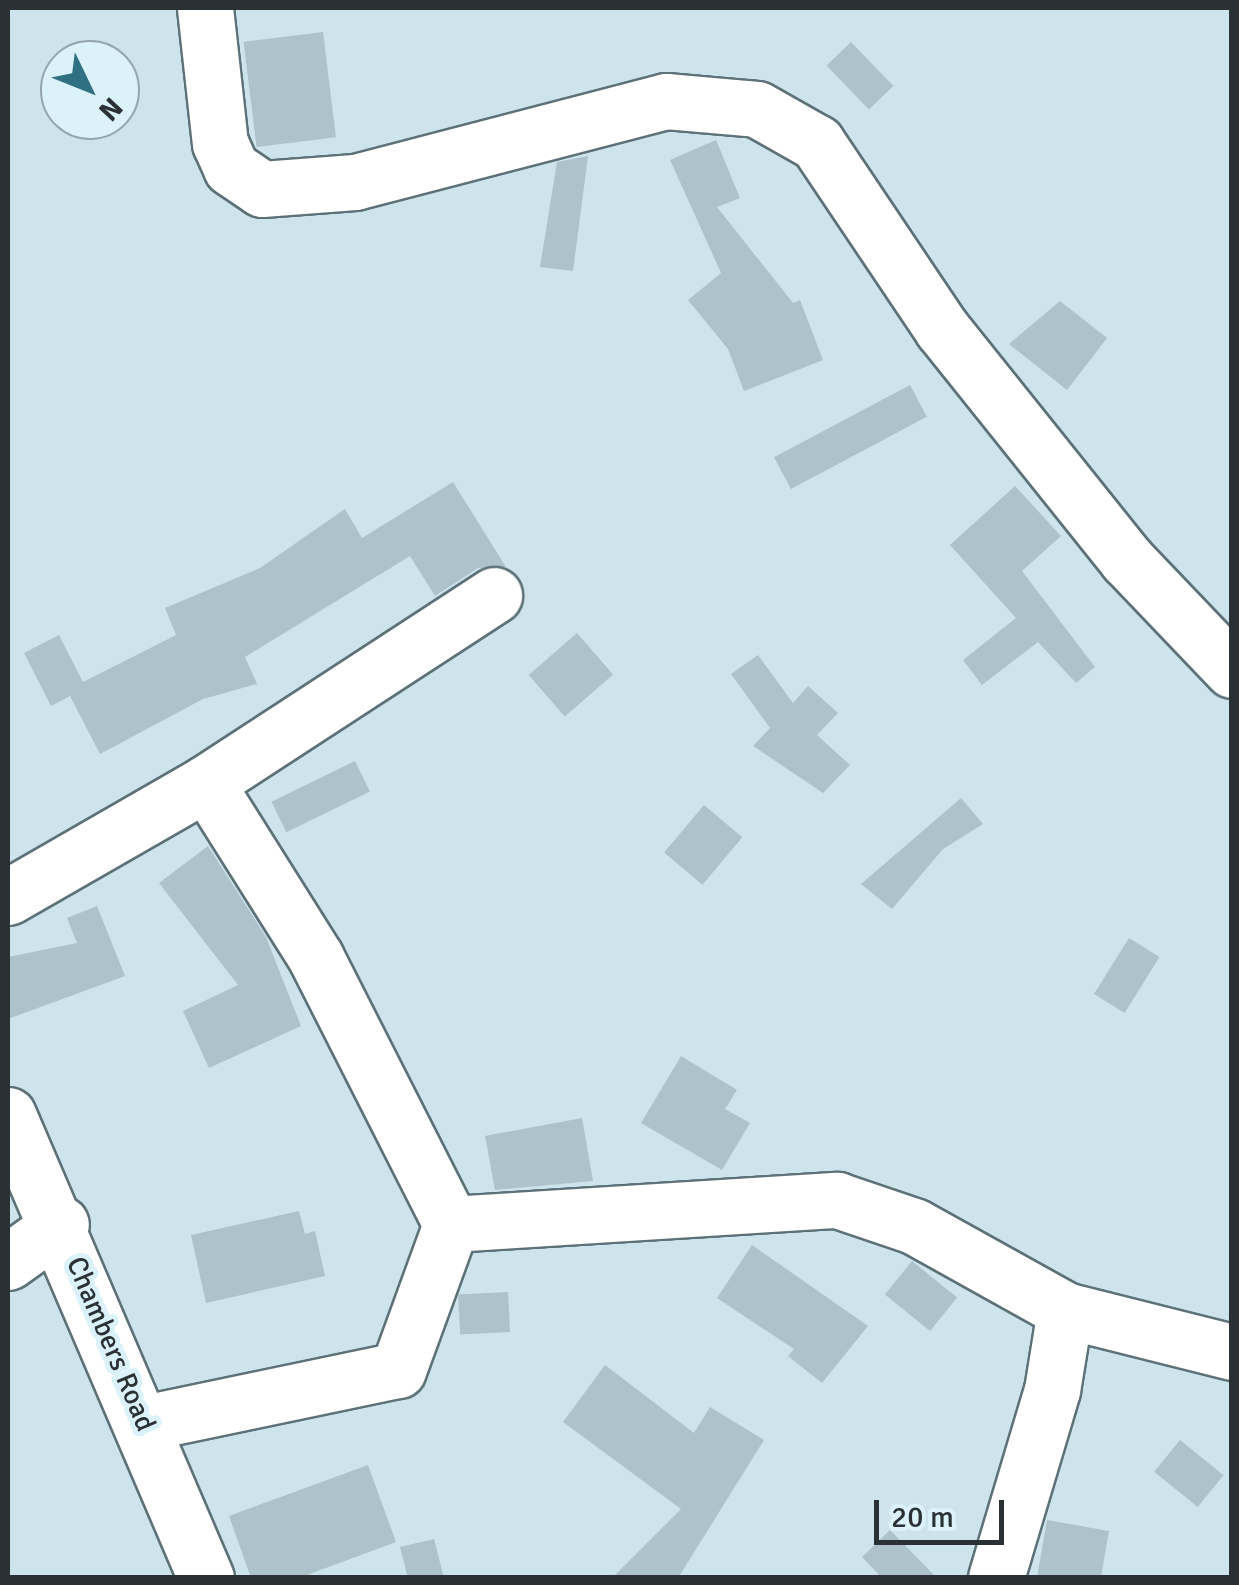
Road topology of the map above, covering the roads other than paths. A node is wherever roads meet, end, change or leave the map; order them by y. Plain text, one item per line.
1 (205, 8) edge
2 (494, 595) dead end
3 (1232, 670) edge
4 (206, 783) junction
5 (8, 898) edge
6 (8, 1116) edge
7 (61, 1224) junction
8 (452, 1224) junction
9 (8, 1262) edge
10 (1065, 1310) junction
11 (1232, 1352) edge
12 (144, 1423) junction
13 (206, 1578) edge
14 (996, 1578) edge

1 - 3 street
2 - 4 street
4 - 5 street
4 - 8 street
6 - 7 street, Chambers Road
7 - 9 street
7 - 12 street, Chambers Road
8 - 10 street
8 - 12 street
10 - 11 street
10 - 14 street
12 - 13 street, Chambers Road

